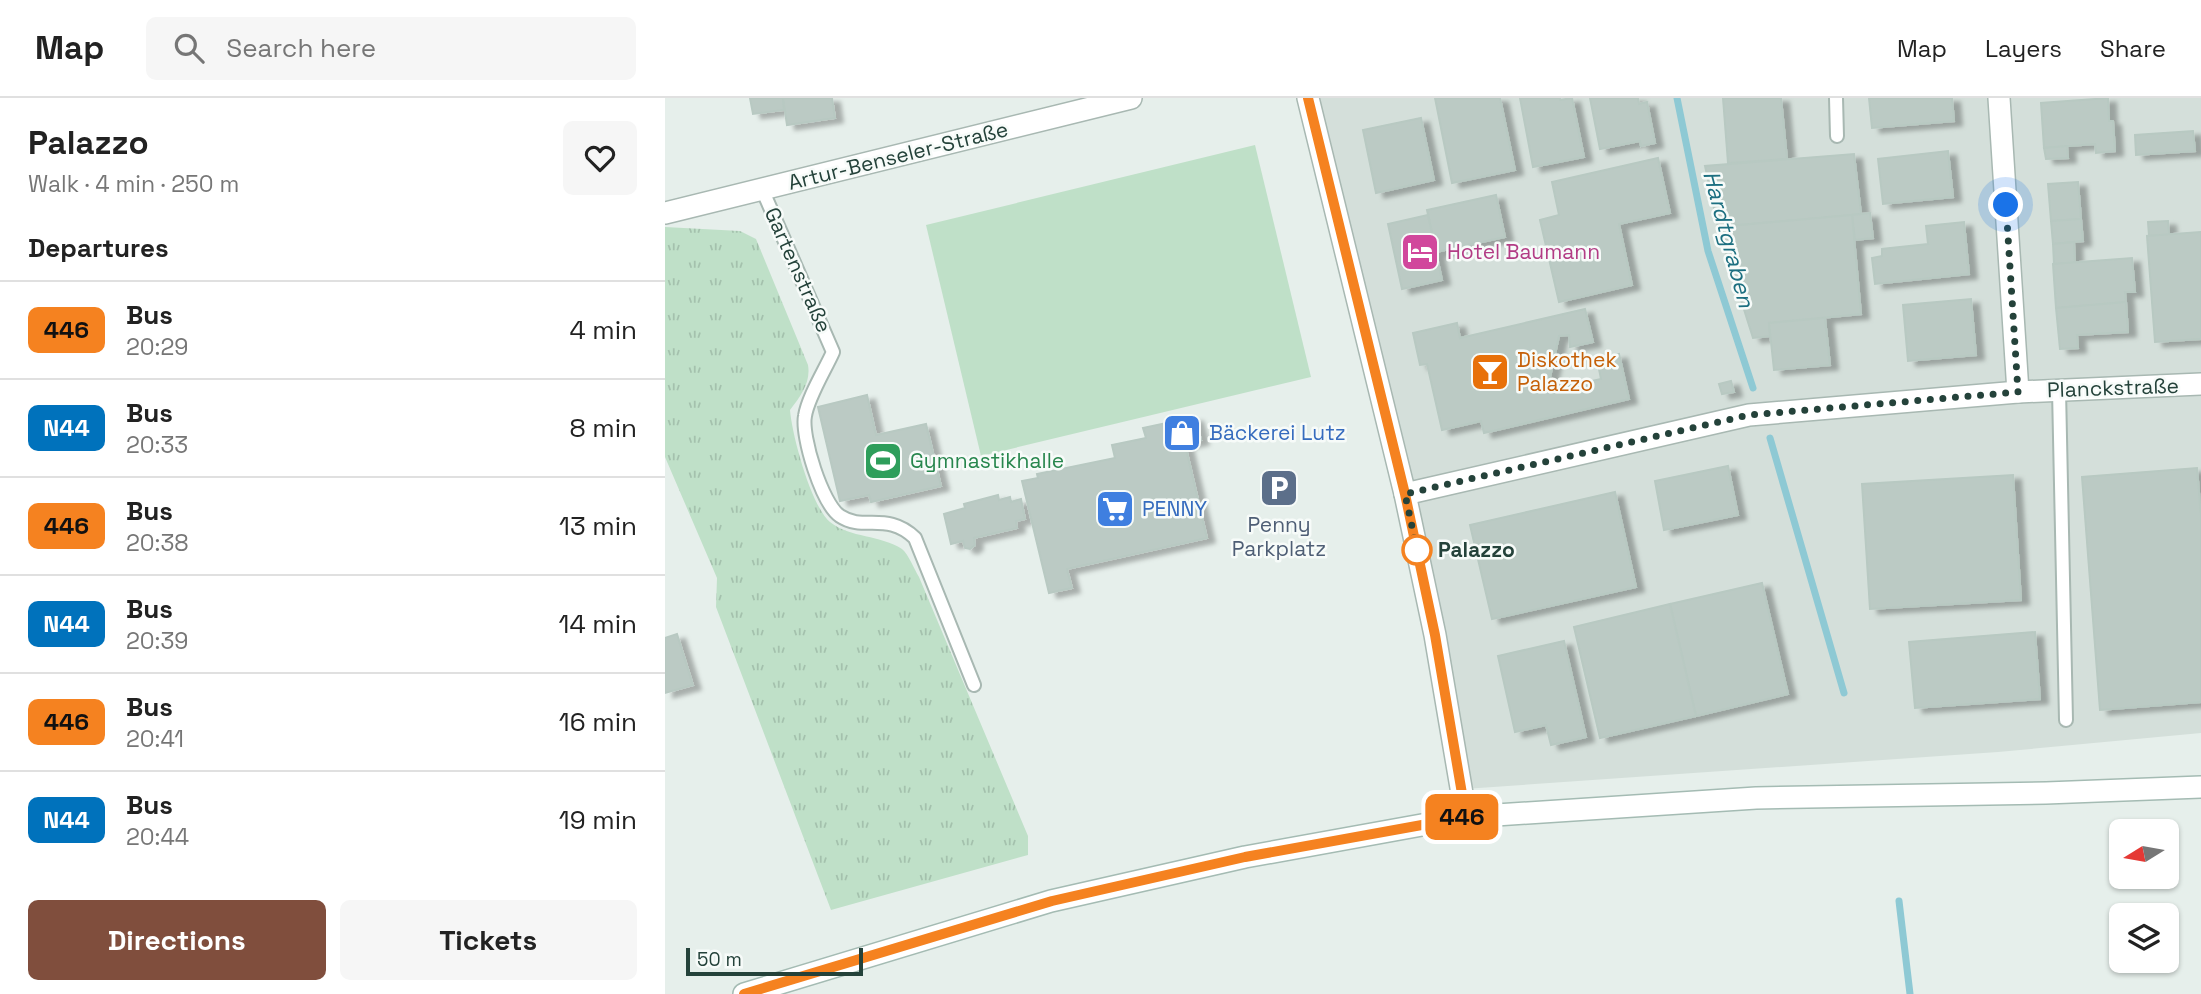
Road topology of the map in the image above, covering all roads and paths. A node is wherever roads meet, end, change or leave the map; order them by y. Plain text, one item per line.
1 (1131, 98) edge
2 (1308, 98) edge
3 (1836, 98) edge
4 (1999, 98) edge
5 (1837, 136) dead end
6 (762, 189) junction
7 (665, 213) edge
8 (2201, 384) edge
9 (2059, 390) junction
10 (2018, 392) junction
11 (1405, 494) junction
12 (974, 685) dead end
13 (2066, 720) dead end
14 (2201, 787) edge
15 (1466, 817) junction
16 (744, 994) edge

1 - 6 street, Artur-Benseler-Straße
2 - 11 street
3 - 5 lane
4 - 10 street
6 - 7 street, Artur-Benseler-Straße
6 - 12 lane, Gartenstraße
8 - 9 street, Planckstraße
9 - 10 street, Planckstraße
9 - 13 lane
10 - 11 street, Planckstraße
11 - 15 street
14 - 15 street
15 - 16 street

